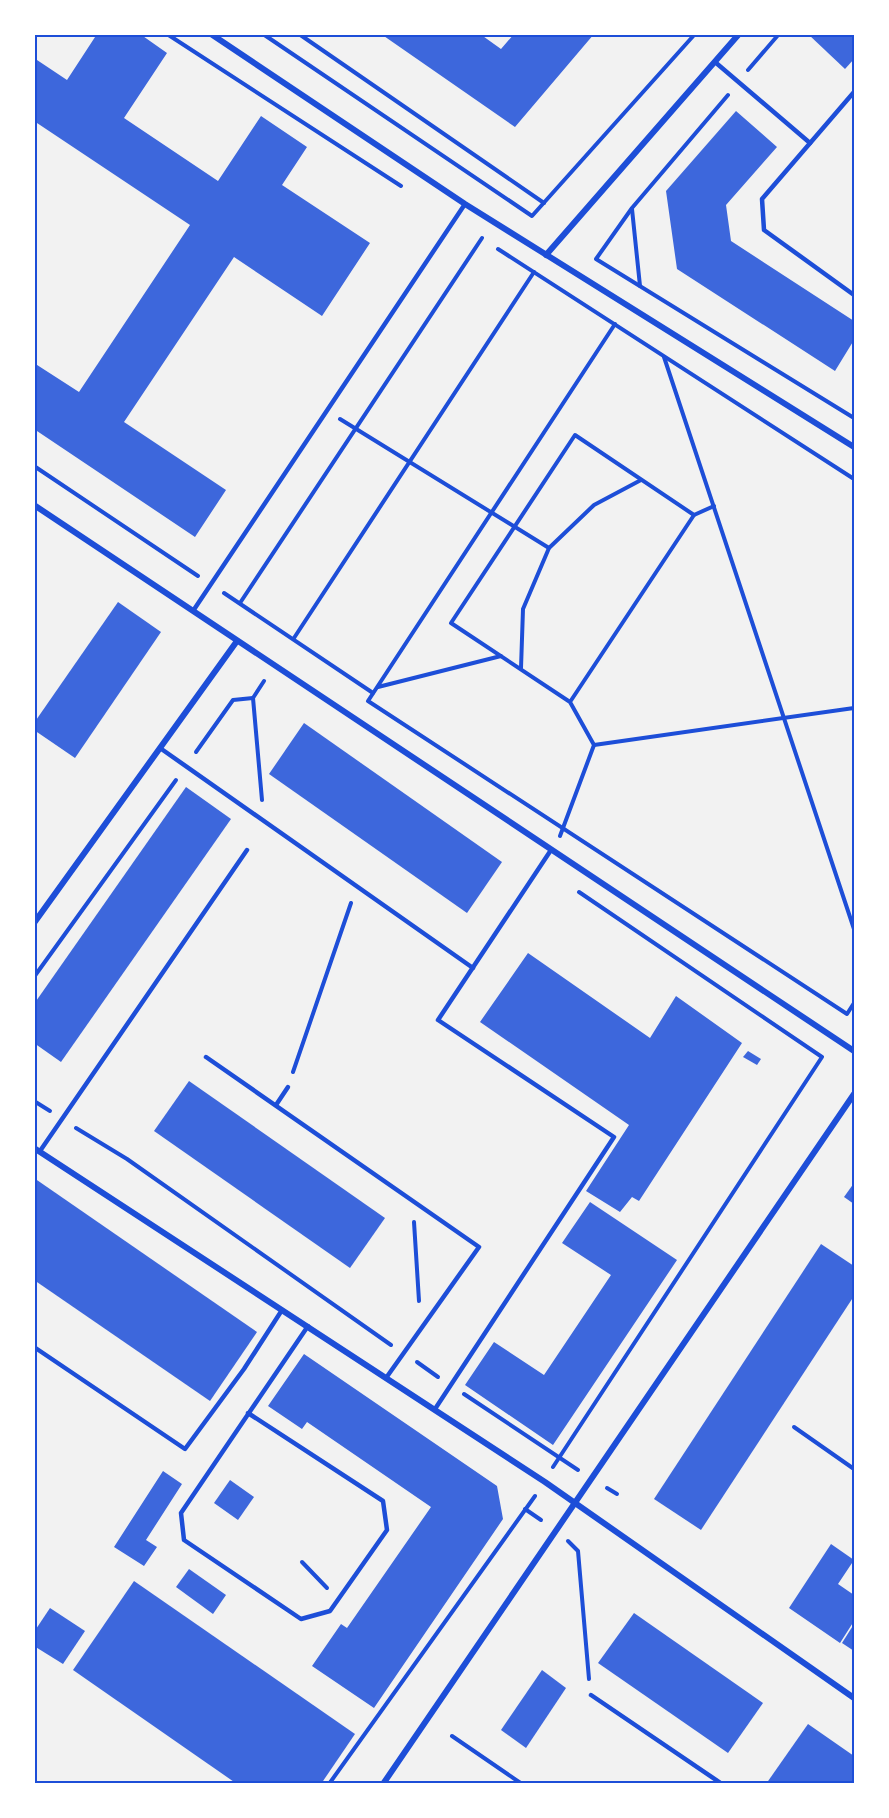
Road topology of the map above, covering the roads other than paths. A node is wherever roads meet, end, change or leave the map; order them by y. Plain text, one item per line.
1 (211, 34) edge
2 (739, 34) edge
3 (219, 37) edge
4 (715, 62) junction
5 (855, 92) edge
6 (810, 143) junction
7 (465, 204) junction
8 (546, 255) junction
9 (855, 295) edge
10 (855, 447) edge
11 (34, 505) edge
12 (193, 611) junction
13 (237, 641) junction
14 (160, 748) junction
15 (247, 850) dead end
16 (551, 850) junction
17 (34, 923) edge
18 (473, 968) junction
19 (855, 1051) edge
20 (206, 1057) dead end
21 (288, 1087) road end
22 (855, 1094) edge
23 (276, 1105) junction
24 (37, 1149) edge
25 (282, 1310) junction
26 (308, 1326) junction
27 (34, 1347) edge
28 (386, 1377) junction
29 (435, 1410) junction
30 (248, 1413) junction
31 (575, 1504) junction
32 (591, 1695) road end
33 (855, 1698) edge
34 (383, 1784) edge
35 (722, 1784) edge

1 - 3 street
2 - 4 street
3 - 7 street
4 - 6 lane
4 - 8 street
5 - 6 lane
6 - 9 lane
7 - 8 street
7 - 12 lane
8 - 10 street
11 - 12 street
12 - 13 street
13 - 14 street
13 - 16 street
14 - 17 street
14 - 18 lane
15 - 24 lane
16 - 18 lane
16 - 19 street
18 - 29 lane
20 - 23 lane
21 - 23 lane
22 - 31 street
23 - 28 lane
24 - 25 street
25 - 26 street
25 - 27 lane
26 - 28 street
26 - 30 lane
28 - 29 street
29 - 31 street
30 - 30 lane
31 - 33 street
31 - 34 street
32 - 35 lane

